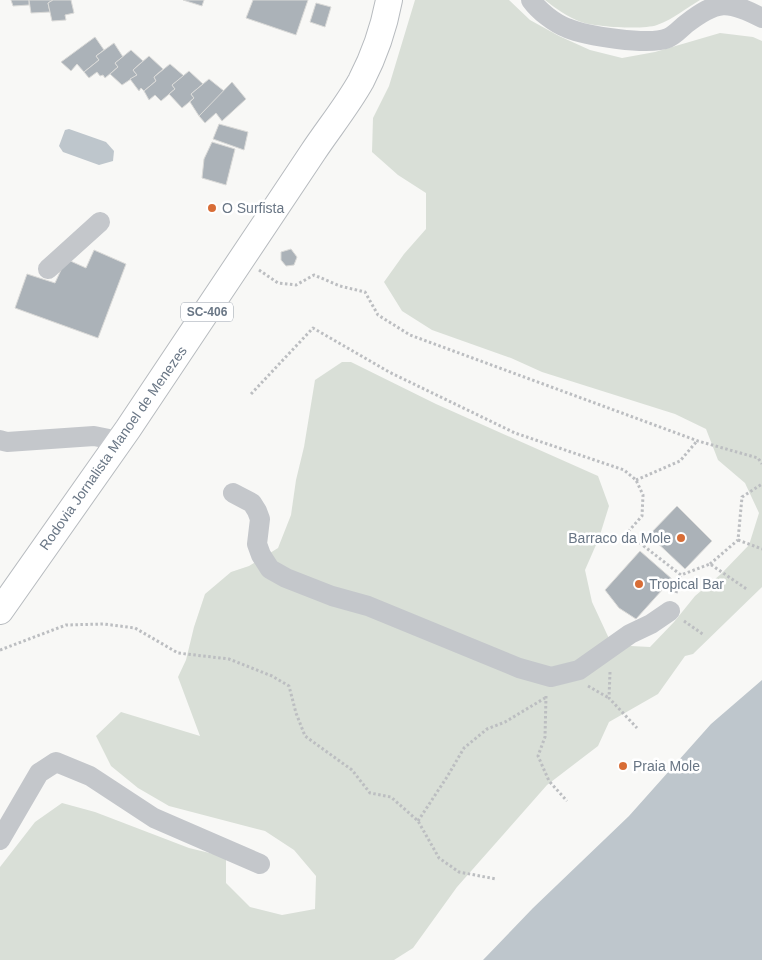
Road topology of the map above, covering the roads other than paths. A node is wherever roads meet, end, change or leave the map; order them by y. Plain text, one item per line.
1 (389, 0) edge
2 (531, 0) edge
3 (762, 18) edge
4 (100, 222) dead end
5 (48, 269) dead end
6 (0, 440) edge
7 (119, 441) junction
8 (233, 493) dead end
9 (0, 611) edge
10 (670, 611) dead end
11 (0, 840) edge
12 (260, 864) dead end

1 - 7 main road, Rodovia Jornalista Manoel de Menezes / SC-406
2 - 3 lane
4 - 5 lane
6 - 7 lane
7 - 9 main road, Rodovia Jornalista Manoel de Menezes / SC-406
8 - 10 lane
11 - 12 lane

